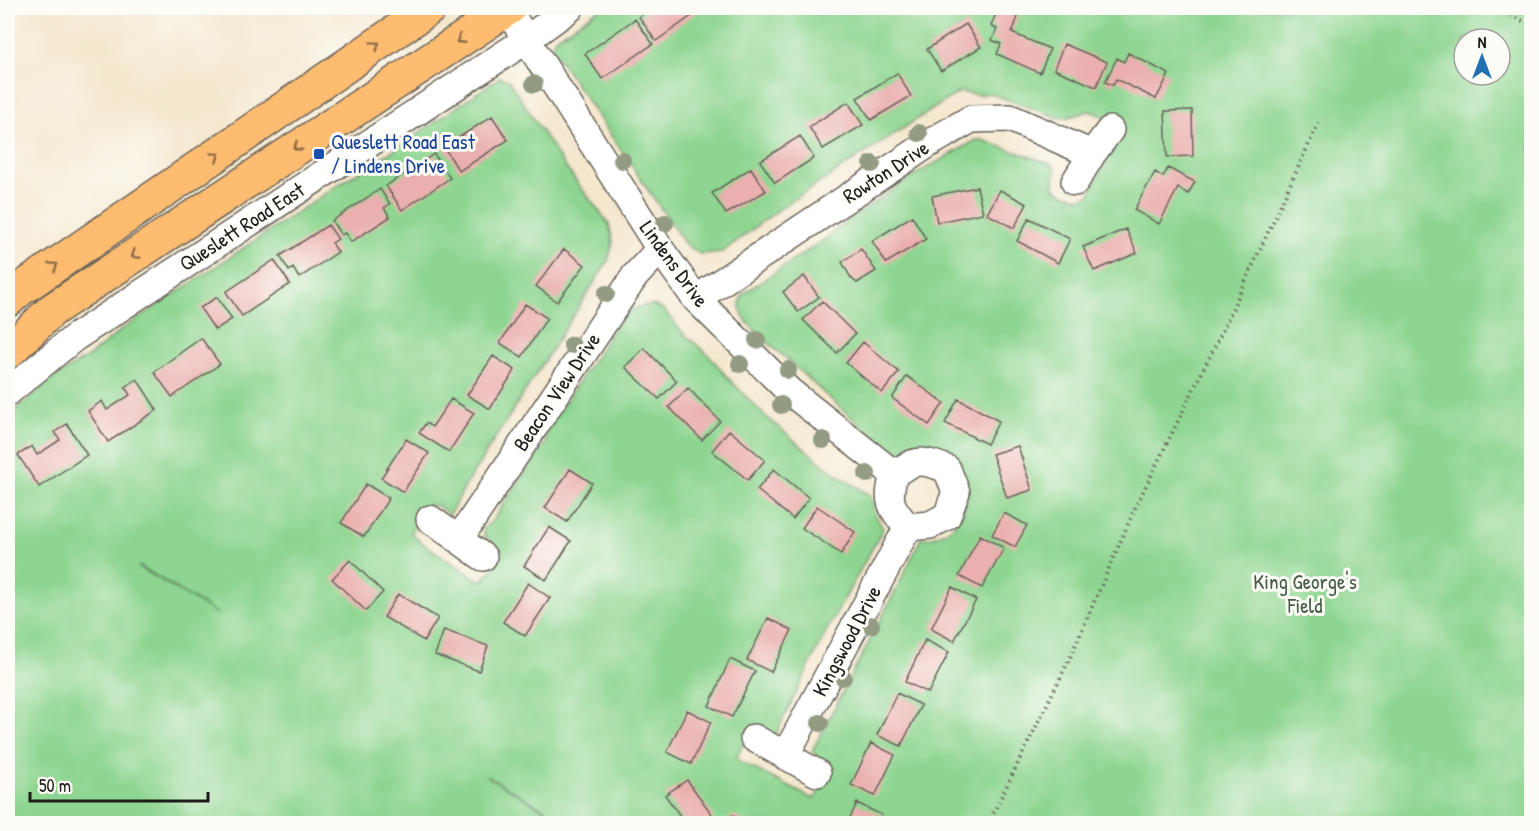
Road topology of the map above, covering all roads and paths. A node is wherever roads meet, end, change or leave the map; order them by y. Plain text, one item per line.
1 (430, 8) edge
2 (507, 8) edge
3 (570, 8) edge
4 (1494, 8) edge
5 (1532, 25) edge
6 (526, 40) junction
7 (1320, 120) dead end
8 (1110, 130) dead end
9 (1092, 154) junction
10 (1075, 182) dead end
11 (660, 249) junction
12 (696, 299) junction
13 (8, 300) edge
14 (8, 352) edge
15 (8, 392) edge
16 (894, 474) junction
17 (430, 519) dead end
18 (908, 527) junction
19 (459, 539) junction
20 (483, 557) dead end
21 (754, 738) dead end
22 (785, 756) junction
23 (817, 773) dead end
24 (988, 824) edge

13 -> 1 highway
2 - 6 street, Lindens Drive
2 -> 14 highway, Queslett Road East
3 - 6 street, Queslett Road East
4 - 5 path
6 - 11 street, Lindens Drive
6 - 15 street, Queslett Road East
7 - 24 path
8 - 9 street
9 - 10 street
9 - 12 street, Rowton Drive
11 - 12 street, Lindens Drive
11 - 19 street, Beacon View Drive
12 - 16 street, Lindens Drive
16 - 18 street
16 - 18 street
17 - 19 street
18 - 22 street, Kingswood Drive
19 - 20 street
21 - 22 street
22 - 23 street

